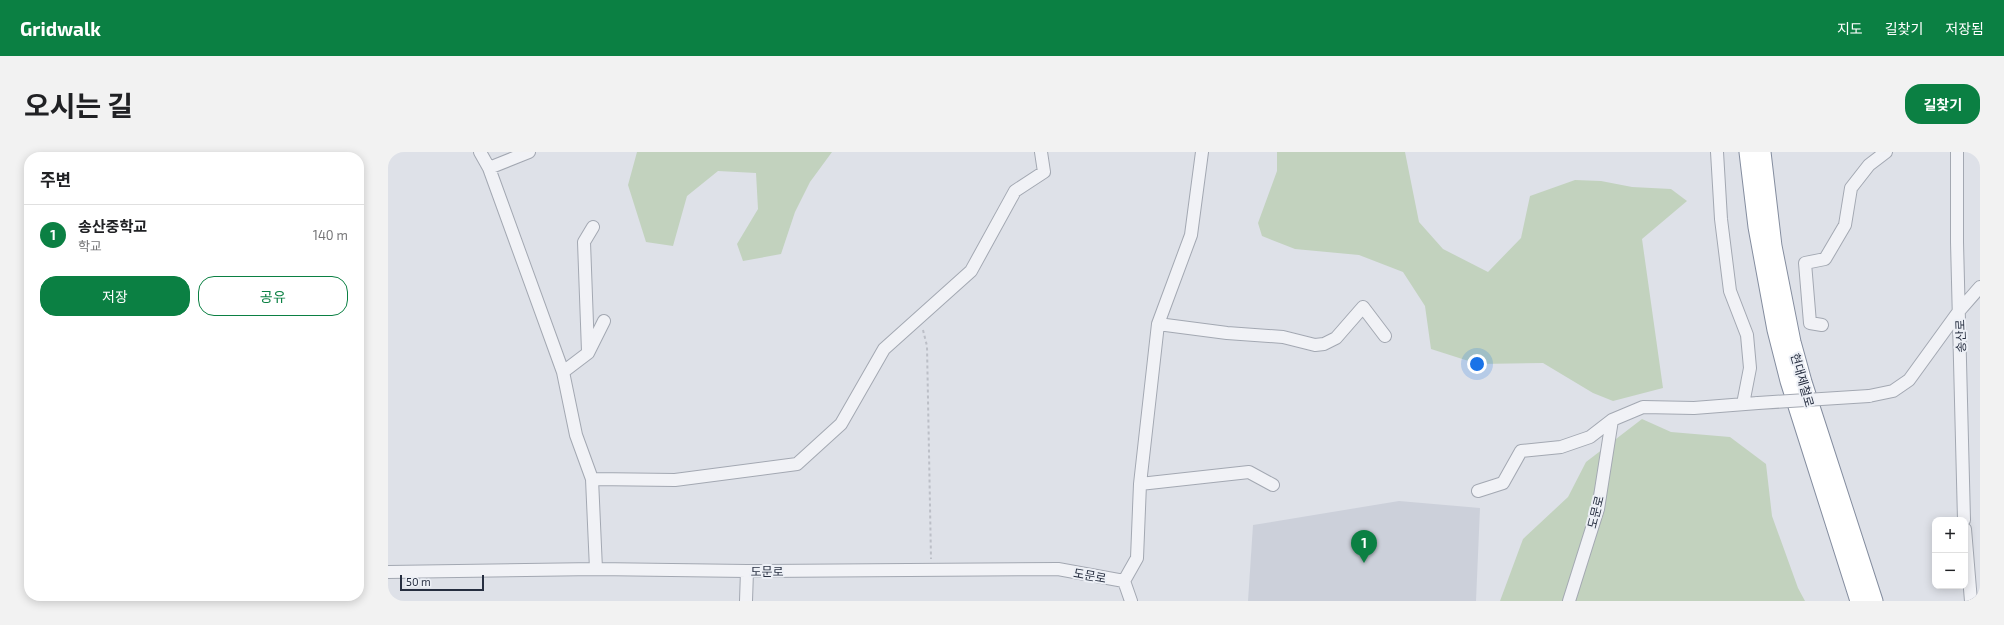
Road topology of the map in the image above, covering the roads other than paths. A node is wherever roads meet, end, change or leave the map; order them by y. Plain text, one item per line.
1 (480, 152) edge
2 (529, 152) edge
3 (1041, 152) edge
4 (1202, 152) edge
5 (1718, 152) edge
6 (1748, 152) edge
7 (1762, 152) edge
8 (1886, 152) edge
9 (1957, 152) edge
10 (490, 168) junction
11 (593, 227) dead end
12 (1980, 287) edge
13 (1960, 311) junction
14 (604, 321) dead end
15 (1158, 324) junction
16 (1822, 325) dead end
17 (1385, 336) dead end
18 (588, 353) junction
19 (563, 372) junction
20 (1743, 404) junction
21 (1612, 420) junction
22 (592, 479) junction
23 (1140, 484) junction
24 (1273, 485) dead end
25 (1478, 491) dead end
26 (1964, 517) edge
27 (1967, 553) edge
28 (596, 569) junction
29 (747, 571) junction
30 (388, 572) edge
31 (1124, 581) junction
32 (746, 601) edge
33 (1132, 601) edge
34 (1569, 601) edge
35 (1859, 601) edge
36 (1874, 601) edge
37 (1971, 601) edge

1 - 10 street
2 - 10 street
3 - 22 street
4 - 15 street
5 - 20 street
6 - 35 highway, 현대제철로
7 - 36 highway, 현대제철로
8 - 16 street
9 - 13 street, 송산로
10 - 19 street
11 - 18 street
12 - 13 street
13 - 20 street, bridge
13 - 26 street, 송산로
14 - 18 street
15 - 17 street
15 - 23 street
18 - 19 street
19 - 22 street
20 - 21 street
21 - 25 street
21 - 34 street, 도문로
22 - 28 street
23 - 24 street
23 - 31 street
27 - 37 street
28 - 29 street, 도문로
28 - 30 street, 도문로
29 - 31 street, 도문로
29 - 32 street
31 - 33 street, 도문로

